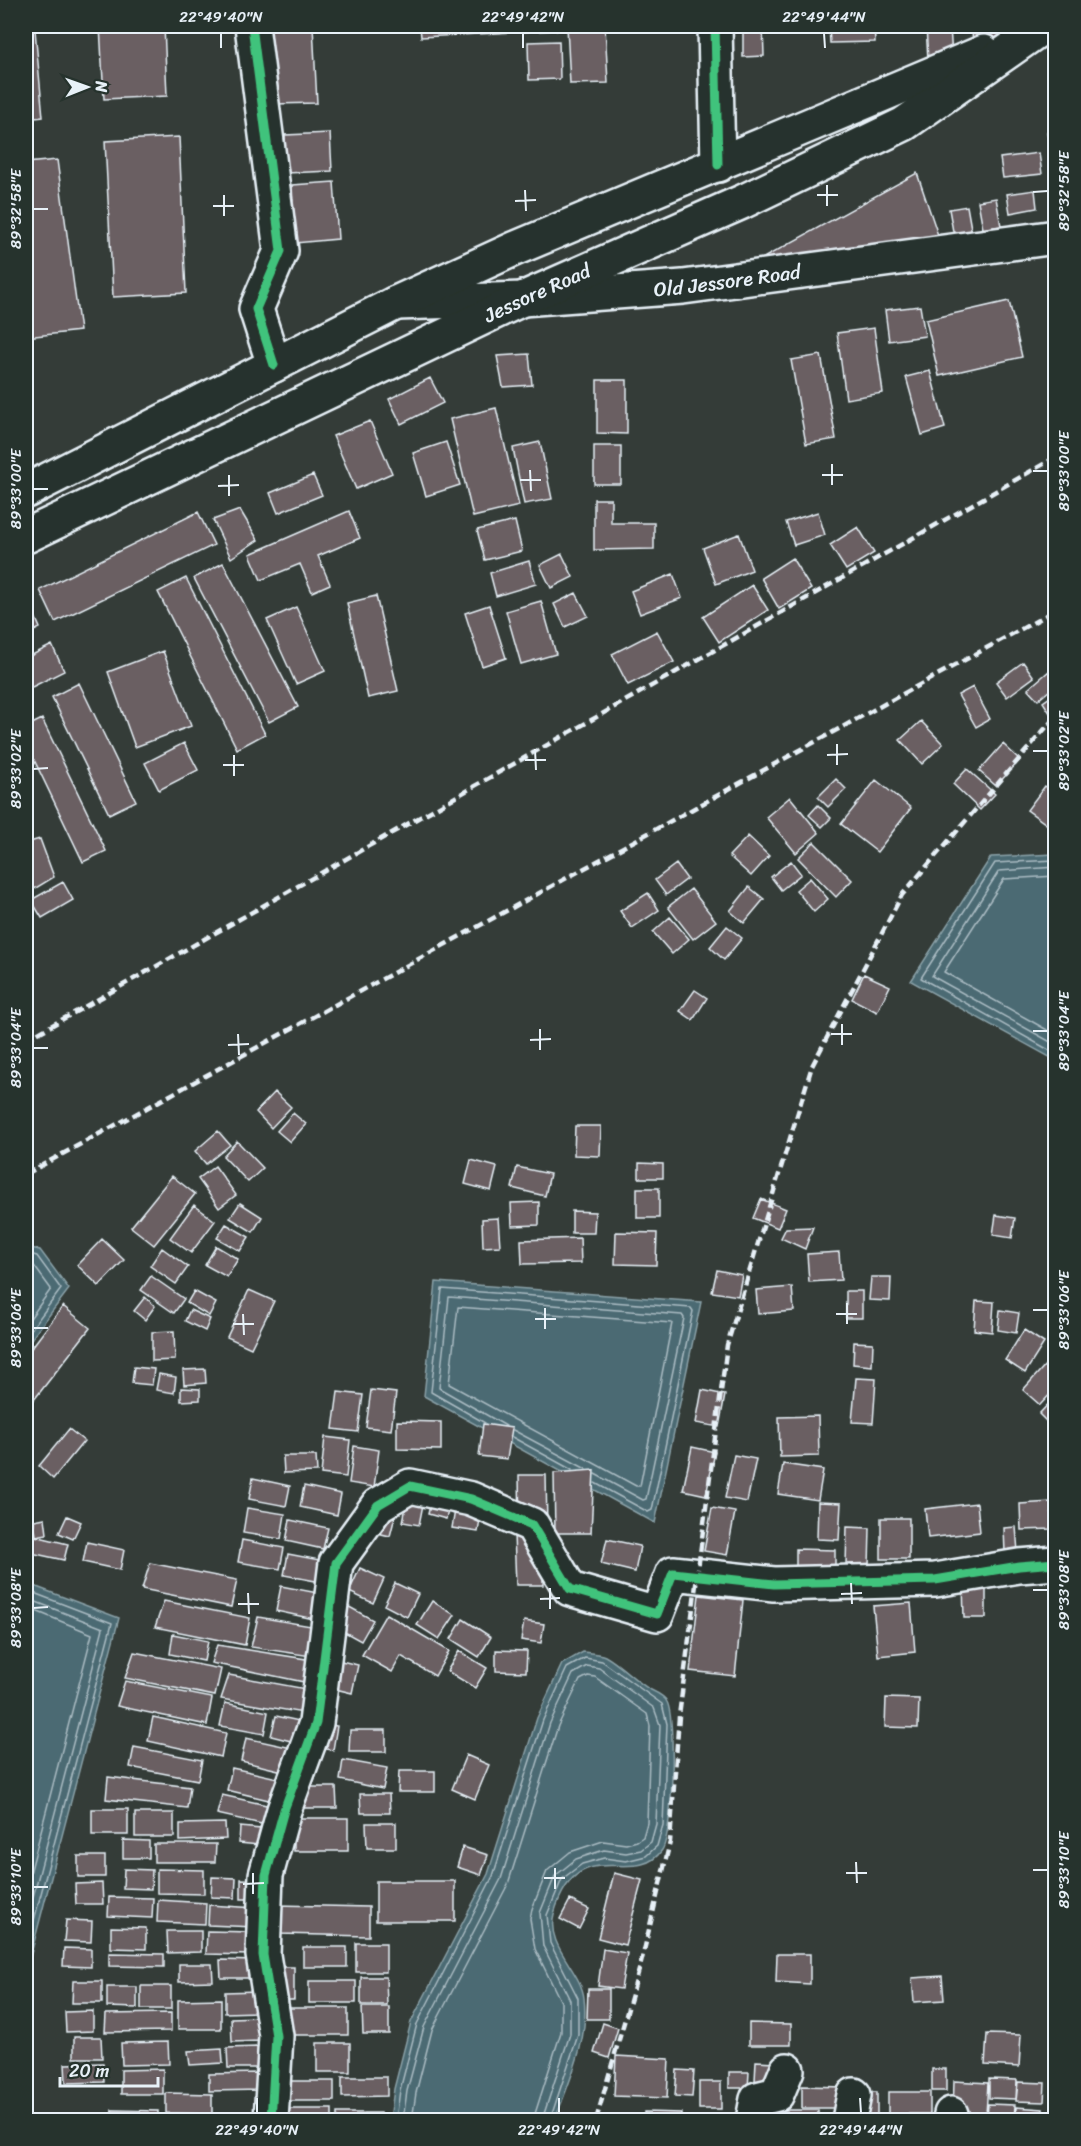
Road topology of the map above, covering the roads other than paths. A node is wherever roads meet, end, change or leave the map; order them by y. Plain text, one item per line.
1 (252, 26) edge
2 (715, 26) edge
3 (1040, 28) edge
4 (718, 165) junction
5 (1056, 237) edge
6 (522, 299) junction
7 (396, 303) junction
8 (274, 365) junction
9 (26, 491) edge
10 (26, 536) edge
11 (1056, 1563) edge
12 (787, 2070) dead end
13 (271, 2121) edge
14 (753, 2121) edge

1 - 8 main road
2 - 4 main road
3 - 4 main road, Jessore Road
3 - 6 main road, Jessore Road
4 - 7 main road, Jessore Road
5 - 6 main road, Old Jessore Road
6 - 7 main road, Old Jessore Road
6 - 10 main road, Jessore Road
7 - 8 main road, Jessore Road
8 - 9 main road, Jessore Road
11 - 13 main road
12 - 14 main road

